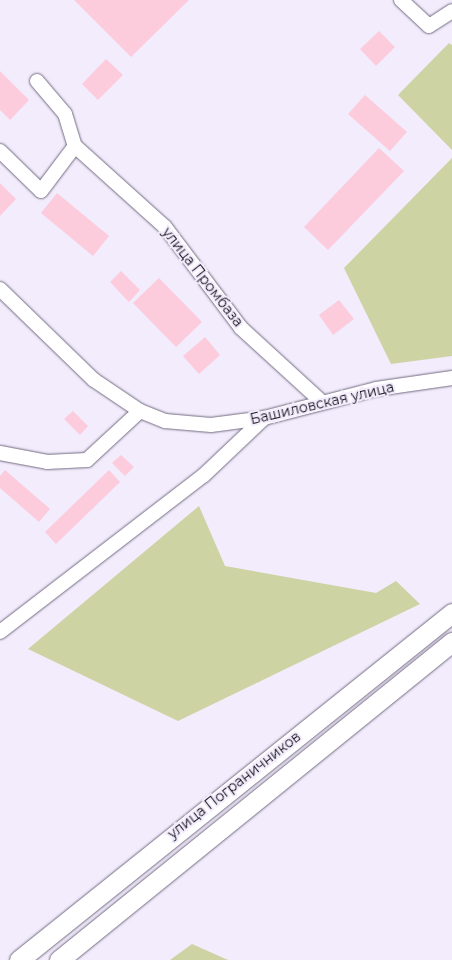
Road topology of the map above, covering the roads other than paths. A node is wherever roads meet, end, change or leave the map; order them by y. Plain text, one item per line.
1 (401, 0) edge
2 (452, 11) edge
3 (37, 80) dead end
4 (75, 146) junction
5 (0, 151) edge
6 (0, 289) edge
7 (452, 378) edge
8 (321, 401) junction
9 (140, 411) junction
10 (264, 418) junction
11 (0, 453) edge
12 (452, 613) edge
13 (0, 632) edge
14 (452, 642) edge
15 (19, 960) edge
16 (59, 960) edge

1 - 2 street
3 - 4 street
4 - 5 street
4 - 8 street, улица Промбаза
6 - 9 street, Башиловская улица
7 - 8 street, Башиловская улица
8 - 10 street, Башиловская улица
9 - 10 street, Башиловская улица
9 - 11 street
10 - 13 street
12 - 15 main road, улица Пограничников
14 - 16 main road, улица Пограничников

